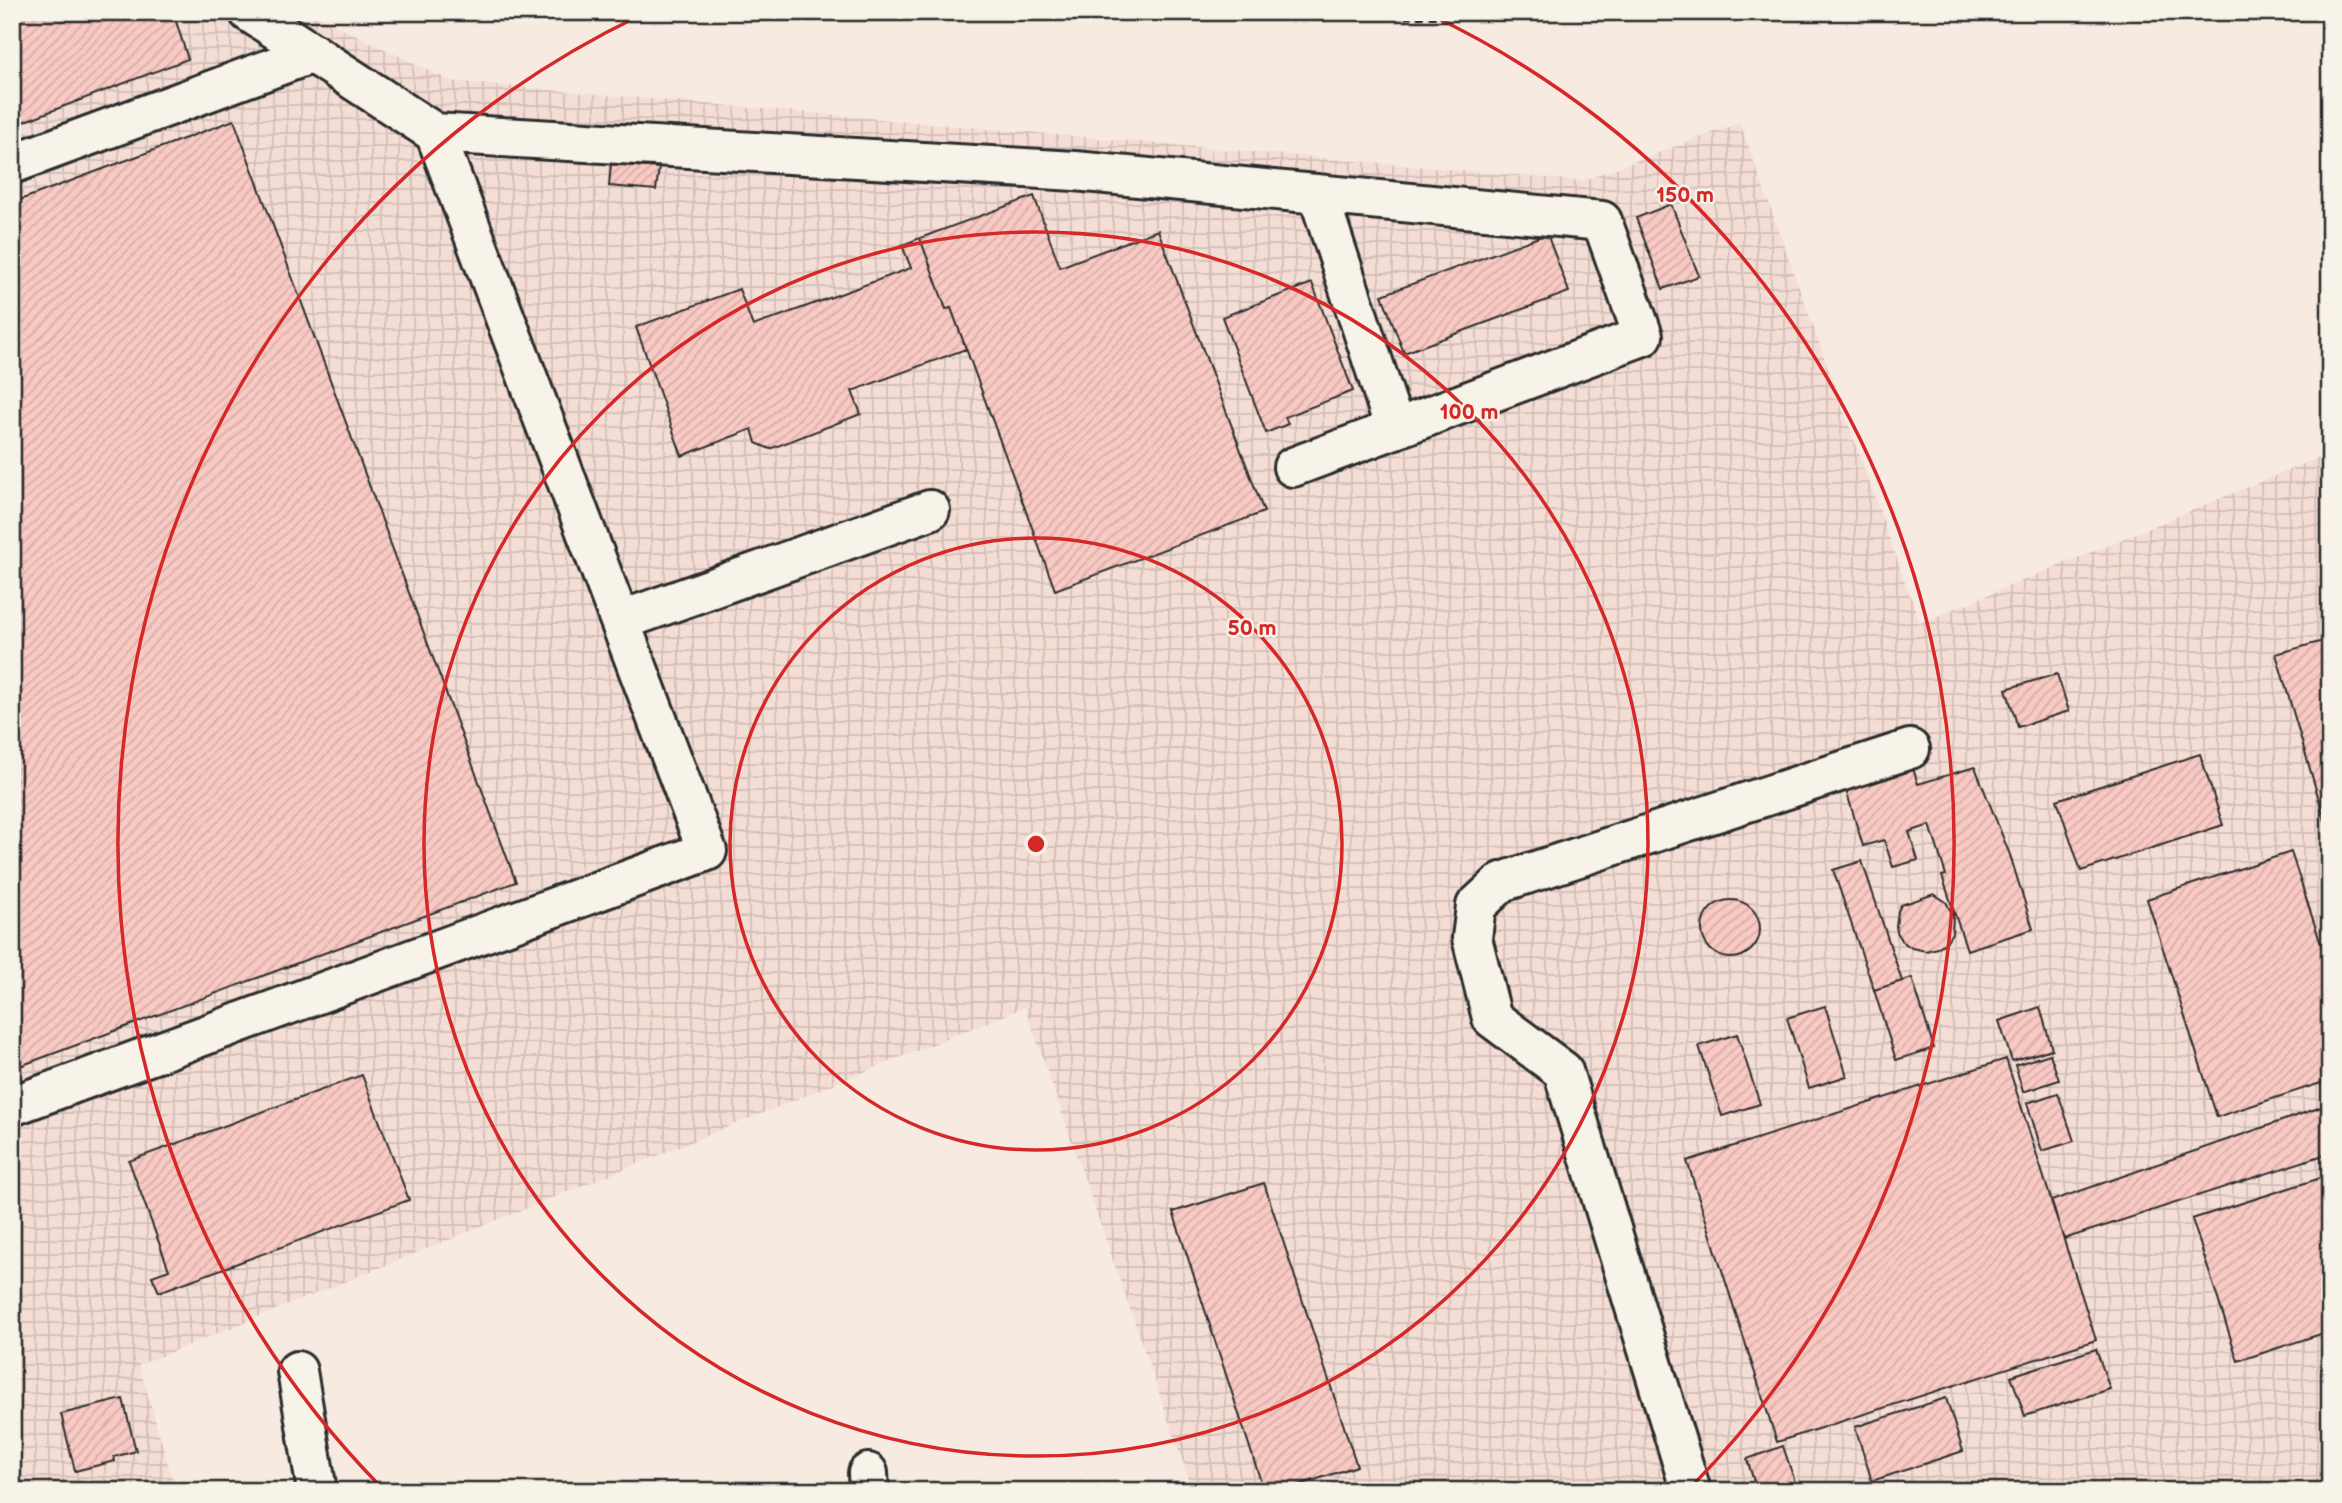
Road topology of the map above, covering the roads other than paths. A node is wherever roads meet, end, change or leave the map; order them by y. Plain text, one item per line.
1 (250, 12) edge
2 (313, 53) junction
3 (435, 133) junction
4 (12, 164) edge
5 (1318, 194) junction
6 (1395, 429) junction
7 (1293, 467) dead end
8 (930, 510) dead end
9 (620, 621) junction
10 (1910, 749) dead end
11 (12, 1105) edge
12 (297, 1371) dead end
13 (317, 1491) edge
14 (1690, 1491) edge

1 - 2 lane
2 - 3 lane
2 - 4 lane
3 - 5 lane
3 - 9 lane
5 - 6 lane
5 - 6 lane
6 - 7 lane
8 - 9 lane
9 - 11 lane
10 - 14 lane
12 - 13 lane

